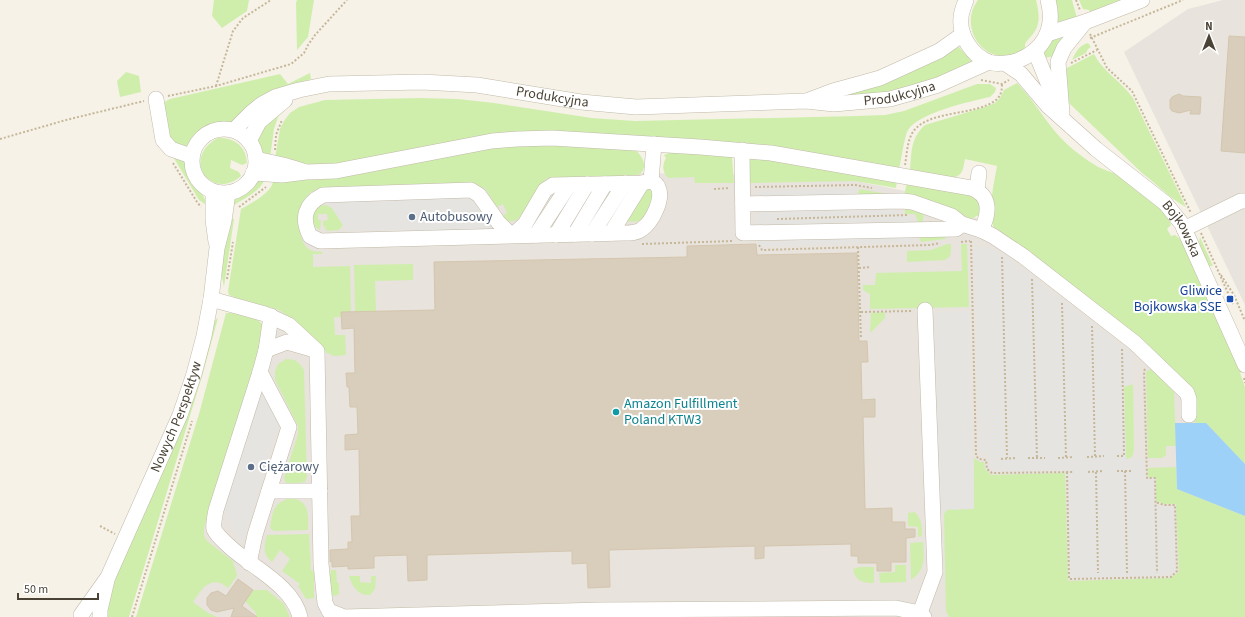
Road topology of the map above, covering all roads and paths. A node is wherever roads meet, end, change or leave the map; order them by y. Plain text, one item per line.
1 (271, 0) edge
2 (348, 0) edge
3 (966, 0) edge
4 (1048, 0) edge
5 (1142, 0) edge
6 (1183, 0) edge
7 (1085, 22) junction
8 (963, 34) junction
9 (1047, 34) junction
10 (1097, 50) junction
11 (1035, 51) junction
12 (989, 62) junction
13 (291, 64) dead end
14 (1006, 64) junction
15 (1067, 64) dead end
16 (216, 86) dead end
17 (299, 90) junction
18 (156, 99) dead end
19 (806, 101) junction
20 (1062, 113) junction
21 (1072, 128) junction
22 (234, 130) junction
23 (249, 140) junction
24 (654, 144) junction
25 (742, 150) junction
26 (191, 156) junction
27 (170, 159) dead end
28 (254, 166) junction
29 (980, 173) dead end
30 (647, 182) junction
31 (269, 183) dead end
32 (625, 183) junction
33 (587, 184) junction
34 (605, 184) junction
35 (568, 185) junction
36 (977, 190) junction
37 (221, 192) junction
38 (1245, 201) edge
39 (743, 204) junction
40 (930, 208) junction
41 (219, 211) junction
42 (914, 215) dead end
43 (775, 218) dead end
44 (962, 224) junction
45 (1190, 226) junction
46 (928, 229) junction
47 (617, 233) junction
48 (575, 234) junction
49 (592, 234) junction
50 (536, 235) junction
51 (556, 235) junction
52 (976, 235) junction
53 (512, 236) junction
54 (858, 247) dead end
55 (1002, 251) dead end
56 (871, 267) dead end
57 (859, 268) junction
58 (1032, 272) dead end
59 (211, 299) junction
60 (1062, 303) dead end
61 (926, 310) joint
62 (860, 312) junction
63 (271, 316) junction
64 (1092, 319) dead end
65 (1245, 321) edge
66 (861, 339) dead end
67 (1122, 342) dead end
68 (266, 350) junction
69 (317, 351) junction
70 (1245, 365) edge
71 (1150, 367) dead end
72 (260, 372) junction
73 (1245, 377) edge
74 (1245, 383) edge
75 (1189, 415) dead end
76 (1095, 456) junction
77 (1104, 456) dead end
78 (1117, 456) dead end
79 (1074, 457) dead end
80 (1087, 457) dead end
81 (1007, 458) junction
82 (1015, 458) dead end
83 (1028, 458) dead end
84 (1037, 458) junction
85 (1045, 458) dead end
86 (1058, 458) dead end
87 (1066, 458) junction
88 (1001, 459) dead end
89 (1103, 471) dead end
90 (1117, 471) dead end
91 (1125, 471) junction
92 (1133, 471) dead end
93 (1066, 472) junction
94 (1074, 472) dead end
95 (1088, 472) dead end
96 (1096, 472) junction
97 (269, 491) junction
98 (320, 491) junction
99 (1155, 502) junction
100 (100, 526) dead end
101 (125, 539) junction
102 (249, 563) junction
103 (1098, 573) dead end
104 (1127, 573) dead end
105 (1157, 573) dead end
106 (108, 577) junction
107 (922, 615) edge
108 (80, 616) edge
109 (100, 617) edge
110 (300, 617) edge

1 - 16 path
2 - 13 path
3 - 8 street
4 - 9 street
5 - 7 street
6 - 10 path
7 - 9 street
7 - 20 street
8 - 12 street
8 - 19 street, Produkcyjna
9 - 11 street
10 - 15 path
10 - 45 path
11 - 14 street
11 - 20 street, Bojkowska
12 - 14 street
12 - 19 street, Produkcyjna
14 - 21 street, Bojkowska
17 - 19 street, Produkcyjna
17 - 22 street, Produkcyjna
17 - 23 street, Produkcyjna
18 - 26 street
20 - 21 street, Bojkowska
21 - 45 street, Bojkowska
22 - 23 street
22 - 26 street
23 - 28 street
24 - 25 street
24 - 28 street
24 - 30 street
25 - 36 street
25 - 39 street
26 - 37 street
27 - 41 path
28 - 37 street
29 - 36 street
30 - 32 street
30 - 47 street
30 - 47 street
31 - 41 path
32 - 34 street
32 - 49 street
33 - 34 street
33 - 35 street
33 - 51 street
34 - 48 street
35 - 50 street
35 - 53 street
36 - 52 street
37 - 41 street, Nowych Perspektyw
38 - 45 street
39 - 40 street
39 - 46 street
40 - 44 street
40 - 46 street
41 - 59 street, Nowych Perspektyw
42 - 43 path
44 - 46 street
44 - 52 street
45 - 65 path
45 - 70 street, Bojkowska
47 - 49 street
48 - 49 street
48 - 51 street
50 - 51 street
50 - 53 street
52 - 75 street
52 - 93 path
53 - 53 street
54 - 57 path
55 - 81 path
56 - 57 path
57 - 62 path
58 - 84 path
59 - 63 street
59 - 101 street, Nowych Perspektyw
60 - 87 path
61 - 62 path
61 - 107 street
62 - 66 path
63 - 68 street
63 - 69 street
64 - 76 path
67 - 78 path
68 - 69 street
68 - 72 street
69 - 98 street
71 - 99 path
72 - 97 street
72 - 102 street
73 - 74 path
76 - 77 path
76 - 80 path
79 - 87 path
81 - 82 path
81 - 88 path
83 - 84 path
84 - 85 path
86 - 87 path
89 - 96 path
90 - 91 path
91 - 92 path
91 - 104 path
93 - 94 path
93 - 99 path
95 - 96 path
96 - 103 path
97 - 98 street
97 - 102 street
98 - 107 street
99 - 105 path
100 - 101 path
101 - 106 street, Nowych Perspektyw
102 - 110 street
106 - 108 street, Nowych Perspektyw
106 - 109 street, Nowych Perspektyw

